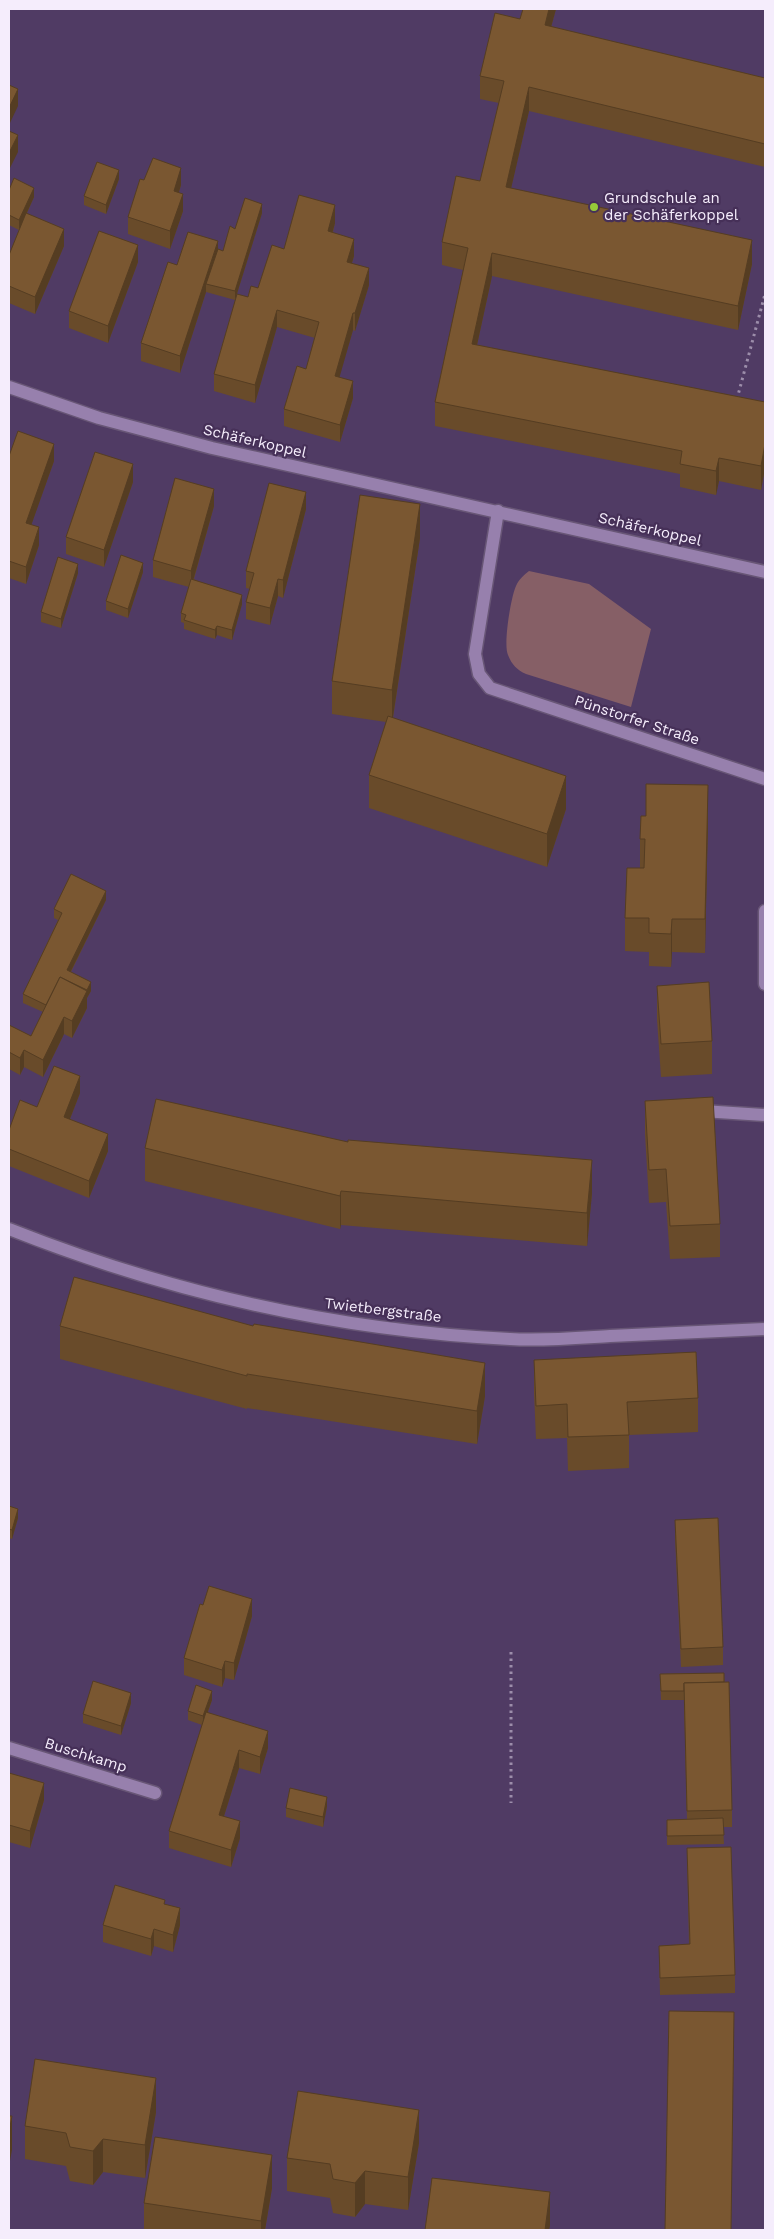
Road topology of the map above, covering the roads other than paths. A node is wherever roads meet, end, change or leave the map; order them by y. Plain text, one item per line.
1 (9, 387) edge
2 (498, 511) junction
3 (765, 572) edge
4 (765, 779) edge
5 (765, 911) edge
6 (765, 984) edge
7 (702, 1111) edge
8 (765, 1115) edge
9 (9, 1229) edge
10 (765, 1329) edge
11 (9, 1748) edge
12 (155, 1793) dead end

1 - 2 street, Schäferkoppel
2 - 3 street, Schäferkoppel
2 - 4 street, Pünstorfer Straße
5 - 6 street
7 - 8 street
9 - 10 street, Twietbergstraße
11 - 12 street, Buschkamp

